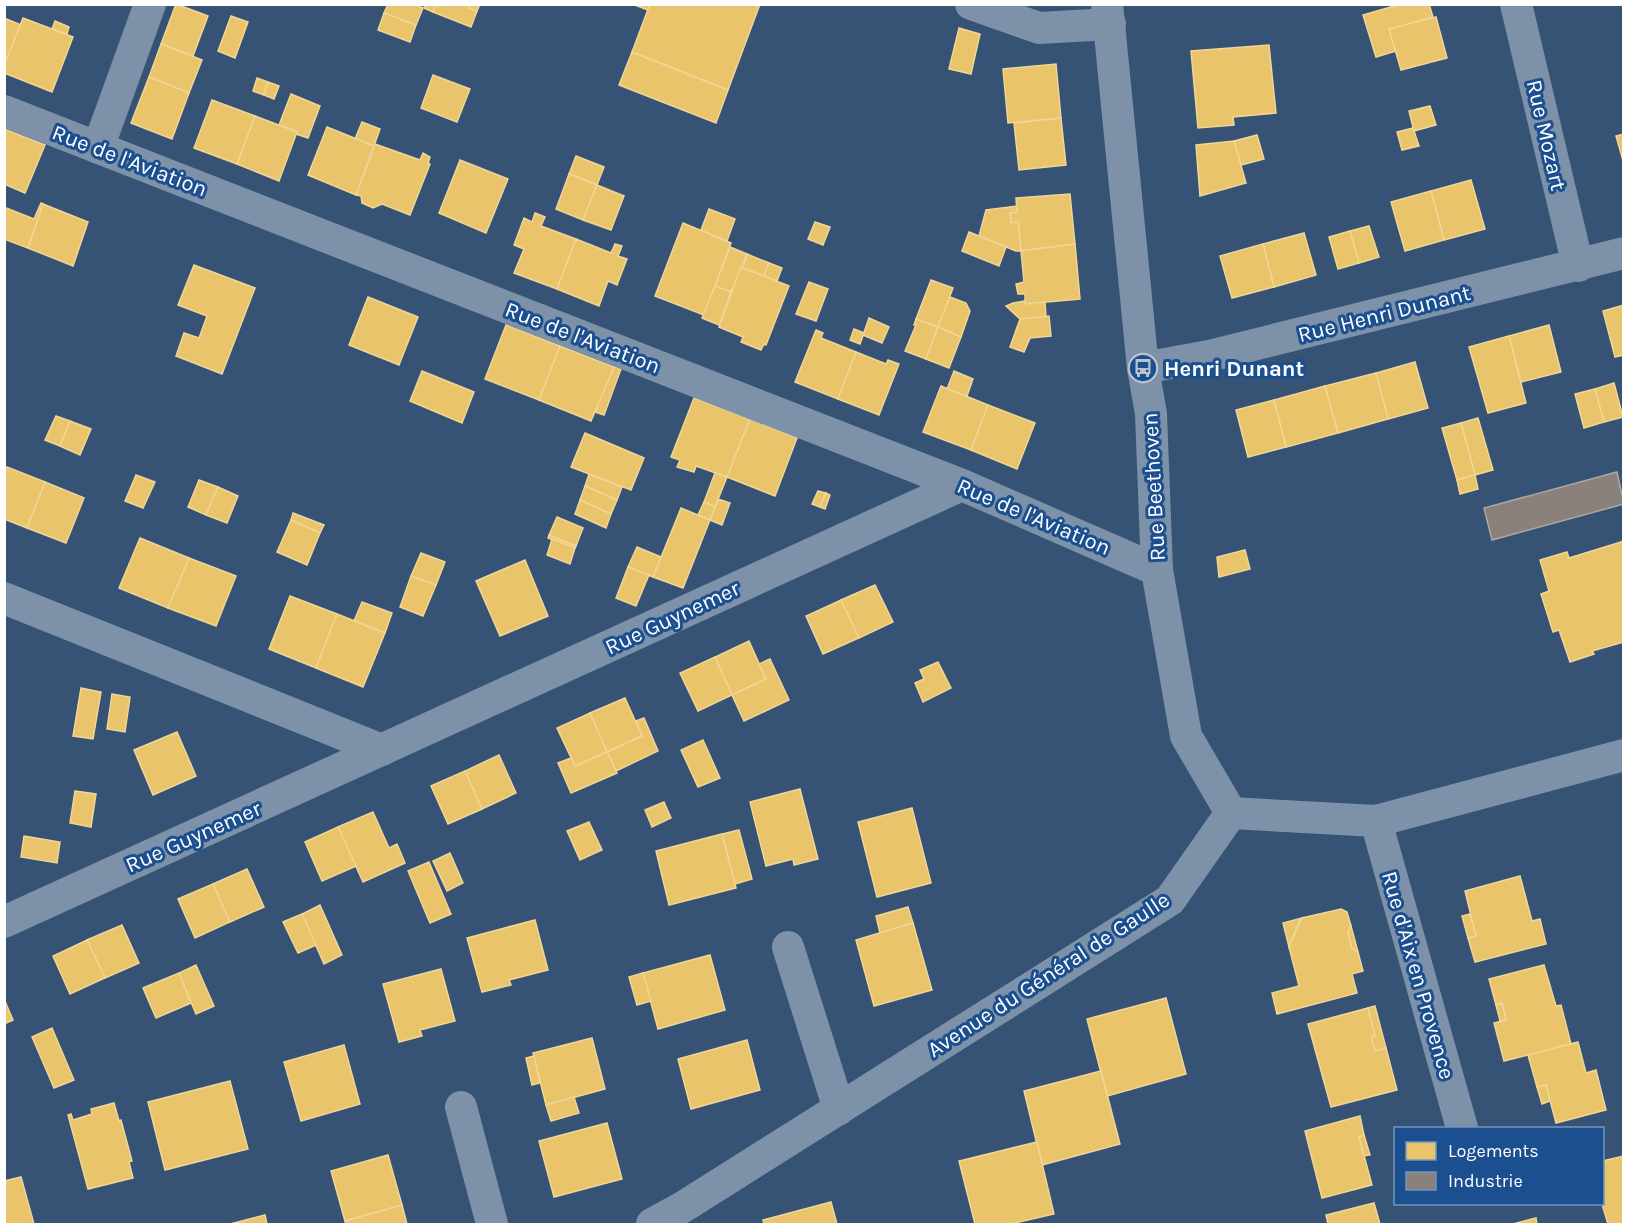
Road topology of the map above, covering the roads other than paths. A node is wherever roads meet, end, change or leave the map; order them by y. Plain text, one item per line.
1 (150, 4) edge
2 (971, 4) edge
3 (1516, 4) edge
4 (1109, 14) edge
5 (4, 111) edge
6 (98, 148) junction
7 (1623, 253) edge
8 (1578, 266) junction
9 (1143, 368) junction
10 (962, 485) junction
11 (1157, 570) junction
12 (4, 598) edge
13 (382, 750) junction
14 (1623, 755) edge
15 (1232, 813) junction
16 (1376, 821) junction
17 (4, 922) edge
18 (788, 947) dead end
19 (461, 1107) dead end
20 (839, 1109) junction
21 (1462, 1127) edge
22 (686, 1216) edge
23 (492, 1224) edge
24 (652, 1224) edge

1 - 6 street
2 - 4 street
3 - 8 street, Rue Mozart
4 - 9 street, Rue Beethoven
5 - 6 street, Rue de l'Aviation
6 - 10 street, Rue de l'Aviation
7 - 8 street, Rue Henri Dunant
8 - 9 street, Rue Henri Dunant
9 - 11 street, Rue Beethoven
10 - 11 street, Rue de l'Aviation
10 - 13 street, Rue Guynemer
11 - 15 street, Rue Beethoven
12 - 13 street
13 - 17 street, Rue Guynemer
14 - 16 street
15 - 16 street
15 - 20 street, Avenue du Général de Gaulle
16 - 21 street, Rue d'Aix en Provence
18 - 20 street
19 - 23 street
20 - 22 street, Avenue du Général de Gaulle
22 - 24 street, Avenue du Général de Gaulle

